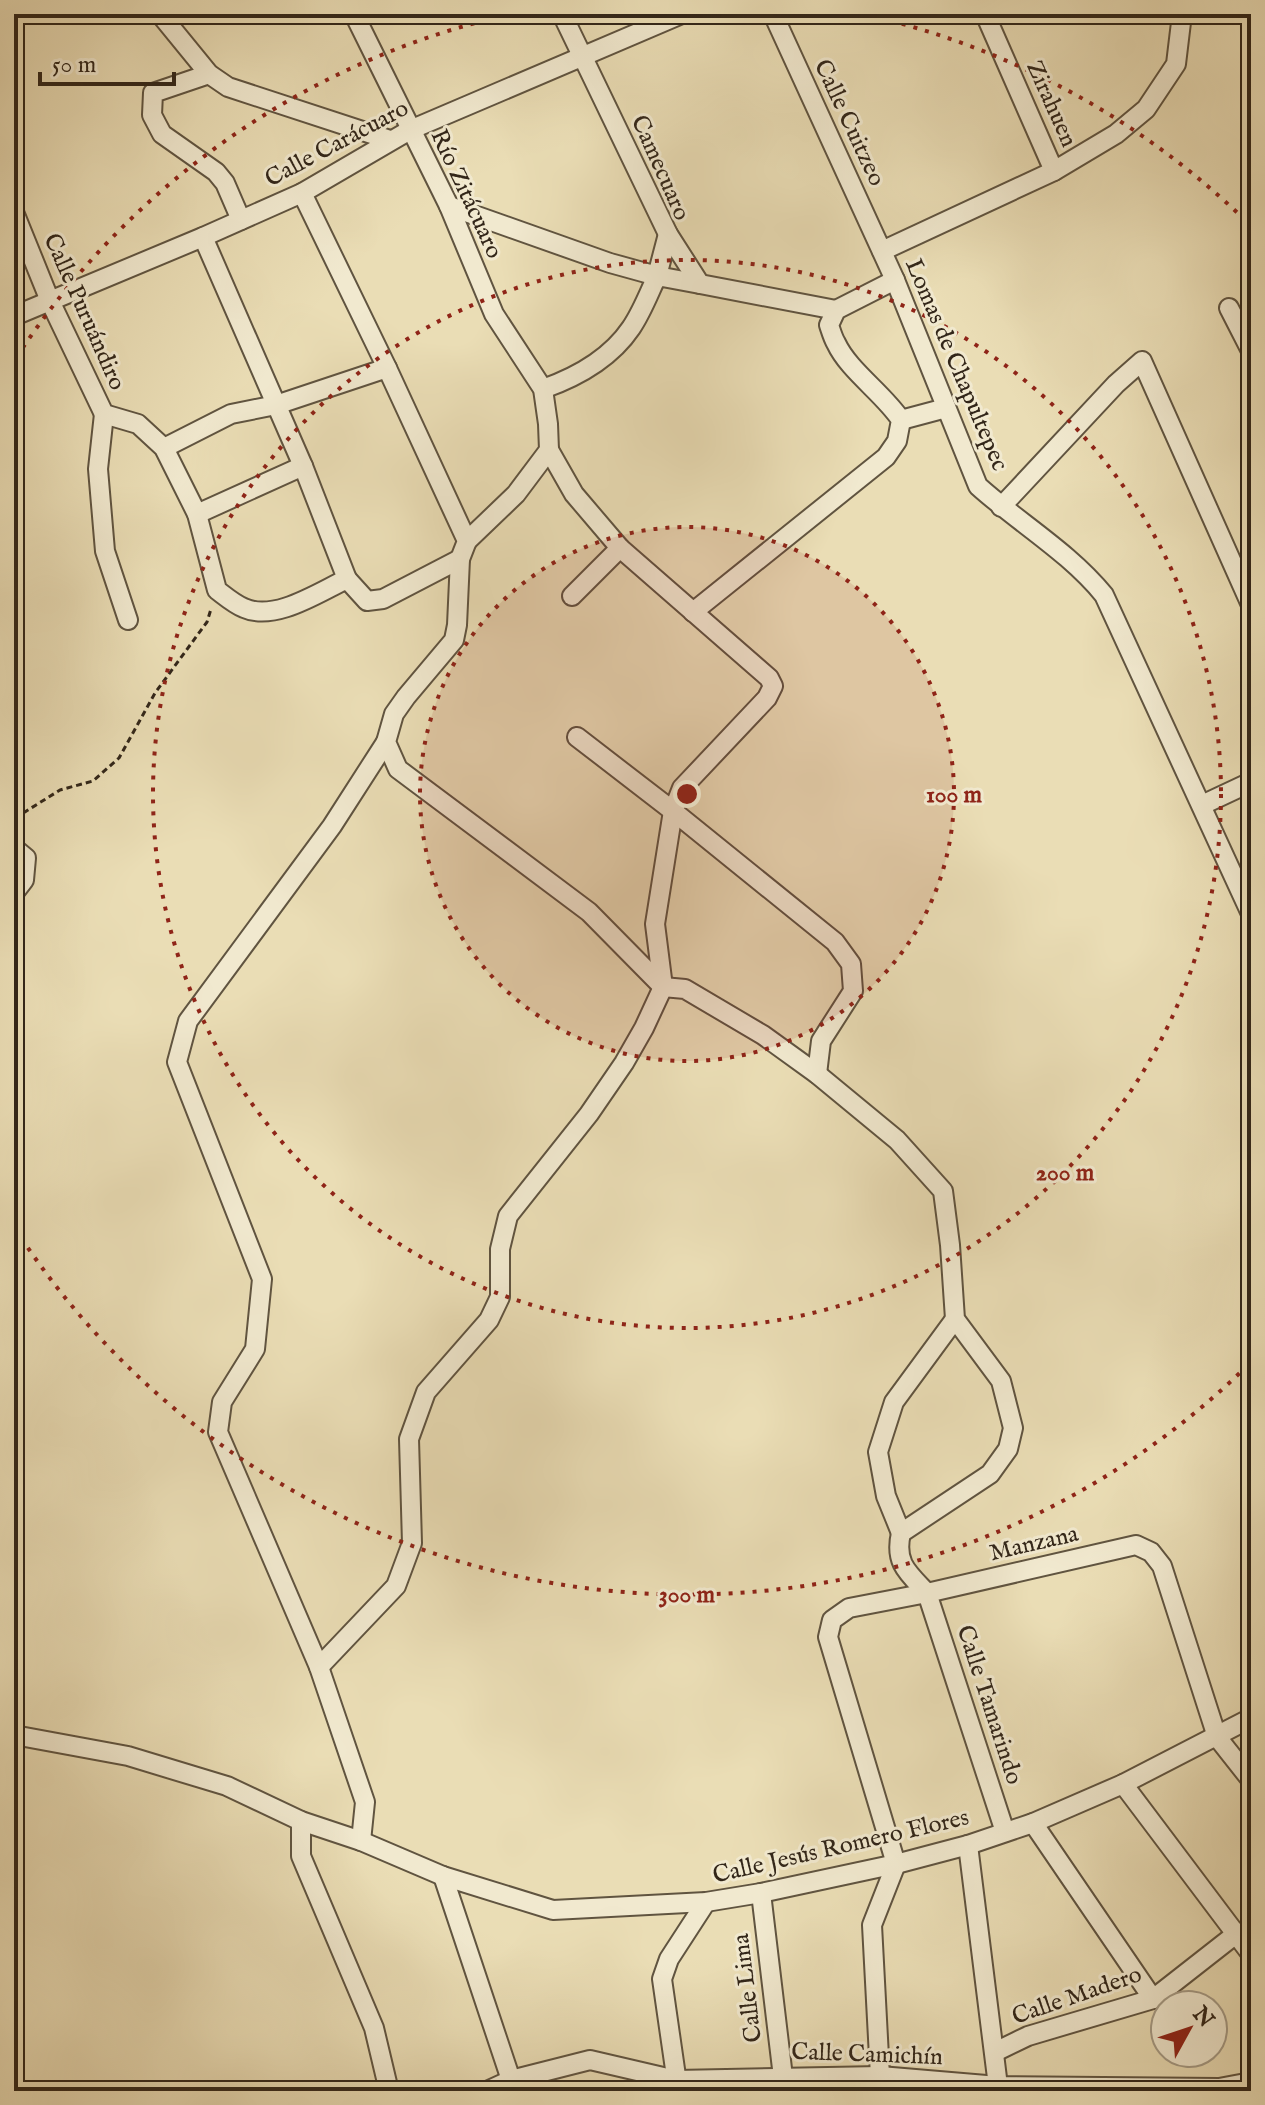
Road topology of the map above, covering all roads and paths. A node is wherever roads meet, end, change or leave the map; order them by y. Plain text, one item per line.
1 (160, 14) edge
2 (354, 14) edge
3 (562, 14) edge
4 (682, 14) edge
5 (773, 14) edge
6 (985, 14) edge
7 (1182, 14) edge
8 (582, 58) junction
9 (209, 74) junction
10 (410, 130) junction
11 (390, 140) junction
12 (1054, 171) junction
13 (302, 193) junction
14 (449, 206) junction
15 (14, 212) edge
16 (241, 220) junction
17 (668, 234) junction
18 (203, 237) junction
19 (882, 251) junction
20 (657, 276) junction
21 (895, 280) junction
22 (700, 284) junction
23 (50, 301) junction
24 (1229, 308) dead end
25 (836, 310) junction
26 (14, 316) edge
27 (1251, 351) edge
28 (387, 368) junction
29 (543, 389) junction
30 (276, 405) junction
31 (946, 408) junction
32 (104, 414) junction
33 (901, 420) junction
34 (164, 448) junction
35 (549, 450) junction
36 (303, 466) junction
37 (1001, 507) junction
38 (197, 514) junction
39 (467, 541) junction
40 (620, 548) junction
41 (460, 559) junction
42 (347, 579) junction
43 (217, 590) junction
44 (572, 596) dead end
45 (1251, 605) edge
46 (693, 612) junction
47 (128, 620) dead end
48 (577, 737) dead end
49 (386, 742) junction
50 (1251, 782) edge
51 (1202, 805) junction
52 (673, 811) junction
53 (20, 853) edge
54 (14, 893) edge
55 (1251, 914) edge
56 (663, 987) junction
57 (817, 1074) junction
58 (955, 1319) junction
59 (901, 1533) junction
60 (927, 1593) junction
61 (319, 1667) junction
62 (1251, 1718) edge
63 (14, 1735) edge
64 (1217, 1737) junction
65 (1251, 1780) edge
66 (1123, 1784) junction
67 (301, 1821) junction
68 (1033, 1823) junction
69 (1005, 1832) junction
70 (361, 1841) junction
71 (968, 1845) junction
72 (896, 1864) junction
73 (443, 1876) junction
74 (761, 1893) junction
75 (706, 1902) junction
76 (1243, 1932) edge
77 (1251, 1954) edge
78 (1166, 1989) edge
79 (1149, 1993) edge
80 (1149, 2000) edge
81 (995, 2052) junction
82 (783, 2077) junction
83 (1251, 2082) edge
84 (878, 2084) edge
85 (515, 2085) edge
86 (677, 2085) edge
87 (825, 2085) edge
88 (999, 2088) edge
89 (389, 2091) edge
90 (487, 2091) edge

1 - 9 street
2 - 10 street, Río Zitácuaro
3 - 8 street, Camecuaro
4 - 8 street, Calle Carácuaro
5 - 19 street, Calle Cuitzeo
6 - 12 street, Zirahuen
7 - 12 street
8 - 10 street, Calle Carácuaro
8 - 17 street, Camecuaro
9 - 11 street
9 - 16 street
10 - 11 street, Calle Carácuaro
10 - 14 street, Río Zitácuaro
11 - 13 street, Calle Carácuaro
12 - 19 street
13 - 16 street, Calle Carácuaro
13 - 28 street
14 - 20 street
14 - 29 street, Río Zitácuaro
15 - 23 street, Calle Puruándiro
16 - 18 street, Calle Carácuaro
17 - 20 street, Camecuaro
17 - 22 street
18 - 23 street, Calle Carácuaro
18 - 30 street
19 - 21 street, Lomas de Chapultepec
20 - 22 street
20 - 29 street, Camecuaro
21 - 25 street
21 - 31 street, Lomas de Chapultepec
22 - 25 street
23 - 26 street, Calle Carácuaro
23 - 32 street, Calle Puruándiro
24 - 27 street
25 - 33 street
28 - 30 street
28 - 39 street
29 - 35 street
30 - 34 street
30 - 36 street
31 - 33 street
31 - 37 street, Lomas de Chapultepec
32 - 34 street, Calle Puruándiro
32 - 47 street
33 - 46 street
34 - 38 street, Calle Puruándiro
35 - 39 street
35 - 40 street
36 - 38 street
36 - 42 street
37 - 45 street
37 - 51 street, Lomas de Chapultepec
38 - 43 street, Calle Puruándiro
39 - 41 street
40 - 44 street
40 - 46 street
41 - 42 street
41 - 49 street
42 - 43 street
43 - 53 path
46 - 52 street
48 - 52 street
49 - 56 street
49 - 61 street
50 - 51 street
51 - 55 street, Lomas de Chapultepec
52 - 56 street
52 - 57 street
53 - 54 street
56 - 57 street
56 - 61 street
57 - 58 street
58 - 59 street
58 - 59 street
59 - 60 street
60 - 64 street, Manzana
60 - 69 street, Calle Tamarindo
60 - 72 street, Manzana
61 - 70 street
62 - 64 street, Calle Jesús Romero Flores
63 - 67 street, Calle Jesús Romero Flores
64 - 65 street
64 - 66 street, Calle Jesús Romero Flores
66 - 68 street, Calle Jesús Romero Flores
66 - 76 street
67 - 70 street, Calle Jesús Romero Flores
67 - 89 street
68 - 69 street, Calle Jesús Romero Flores
68 - 79 street
69 - 71 street, Calle Jesús Romero Flores
70 - 73 street, Calle Jesús Romero Flores
71 - 72 street, Calle Jesús Romero Flores
71 - 81 street
72 - 74 street, Calle Jesús Romero Flores
72 - 84 street
73 - 75 street, Calle Jesús Romero Flores
73 - 85 street
74 - 75 street, Calle Jesús Romero Flores
74 - 82 street, Calle Lima
75 - 86 street
76 - 77 street
76 - 78 street, Calle Madero
80 - 81 street, Calle Madero
81 - 88 street
82 - 86 street, Calle Camichín
82 - 87 street, Calle Camichín
83 - 88 street, Calle Camichín
84 - 87 street, Calle Camichín
84 - 88 street, Calle Camichín
85 - 86 street, Calle Camichín
85 - 90 street, Calle Camichín

